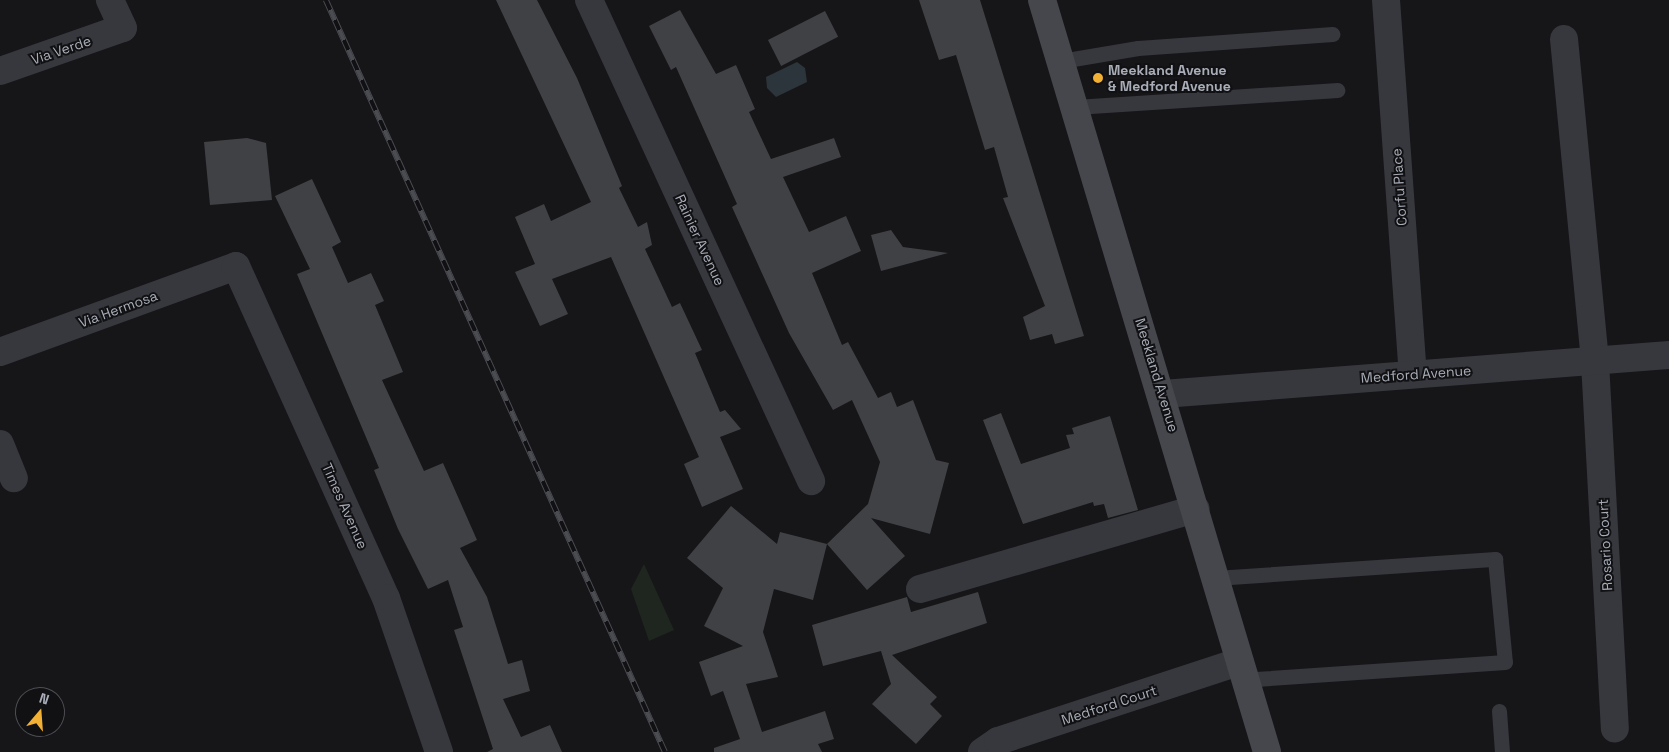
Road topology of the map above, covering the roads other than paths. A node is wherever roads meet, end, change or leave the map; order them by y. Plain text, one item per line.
1 (110, 0) edge
2 (590, 0) edge
3 (1042, 0) edge
4 (1386, 0) edge
5 (1332, 34) dead end
6 (1564, 39) dead end
7 (1061, 60) junction
8 (0, 72) edge
9 (1337, 90) dead end
10 (1075, 106) junction
11 (236, 266) joint
12 (0, 352) edge
13 (1669, 355) edge
14 (1595, 362) junction
15 (1413, 374) junction
16 (1163, 394) junction
17 (0, 444) edge
18 (14, 478) dead end
19 (811, 481) dead end
20 (1196, 508) junction
21 (1215, 578) junction
22 (920, 589) dead end
23 (1241, 671) junction
24 (1499, 711) dead end
25 (1615, 728) dead end
26 (439, 752) edge
27 (982, 752) edge
28 (1267, 752) edge
29 (1502, 752) edge

1 - 8 street, Via Verde
2 - 19 street, Rainier Avenue
3 - 7 main road, Meekland Avenue
4 - 15 street, Corfu Place
5 - 7 lane
6 - 14 street, Rosario Court
7 - 10 main road, Meekland Avenue
9 - 10 lane
10 - 16 main road, Meekland Avenue
11 - 12 street, Via Hermosa
11 - 26 street, Times Avenue
13 - 14 street, Medford Avenue
14 - 15 street, Medford Avenue
14 - 25 street, Rosario Court
15 - 16 street, Medford Avenue
16 - 20 main road, Meekland Avenue
17 - 18 street
20 - 21 main road, Meekland Avenue
20 - 22 street
21 - 23 main road, Meekland Avenue
21 - 23 lane
23 - 27 street, Medford Court
23 - 28 main road, Meekland Avenue
24 - 29 lane

